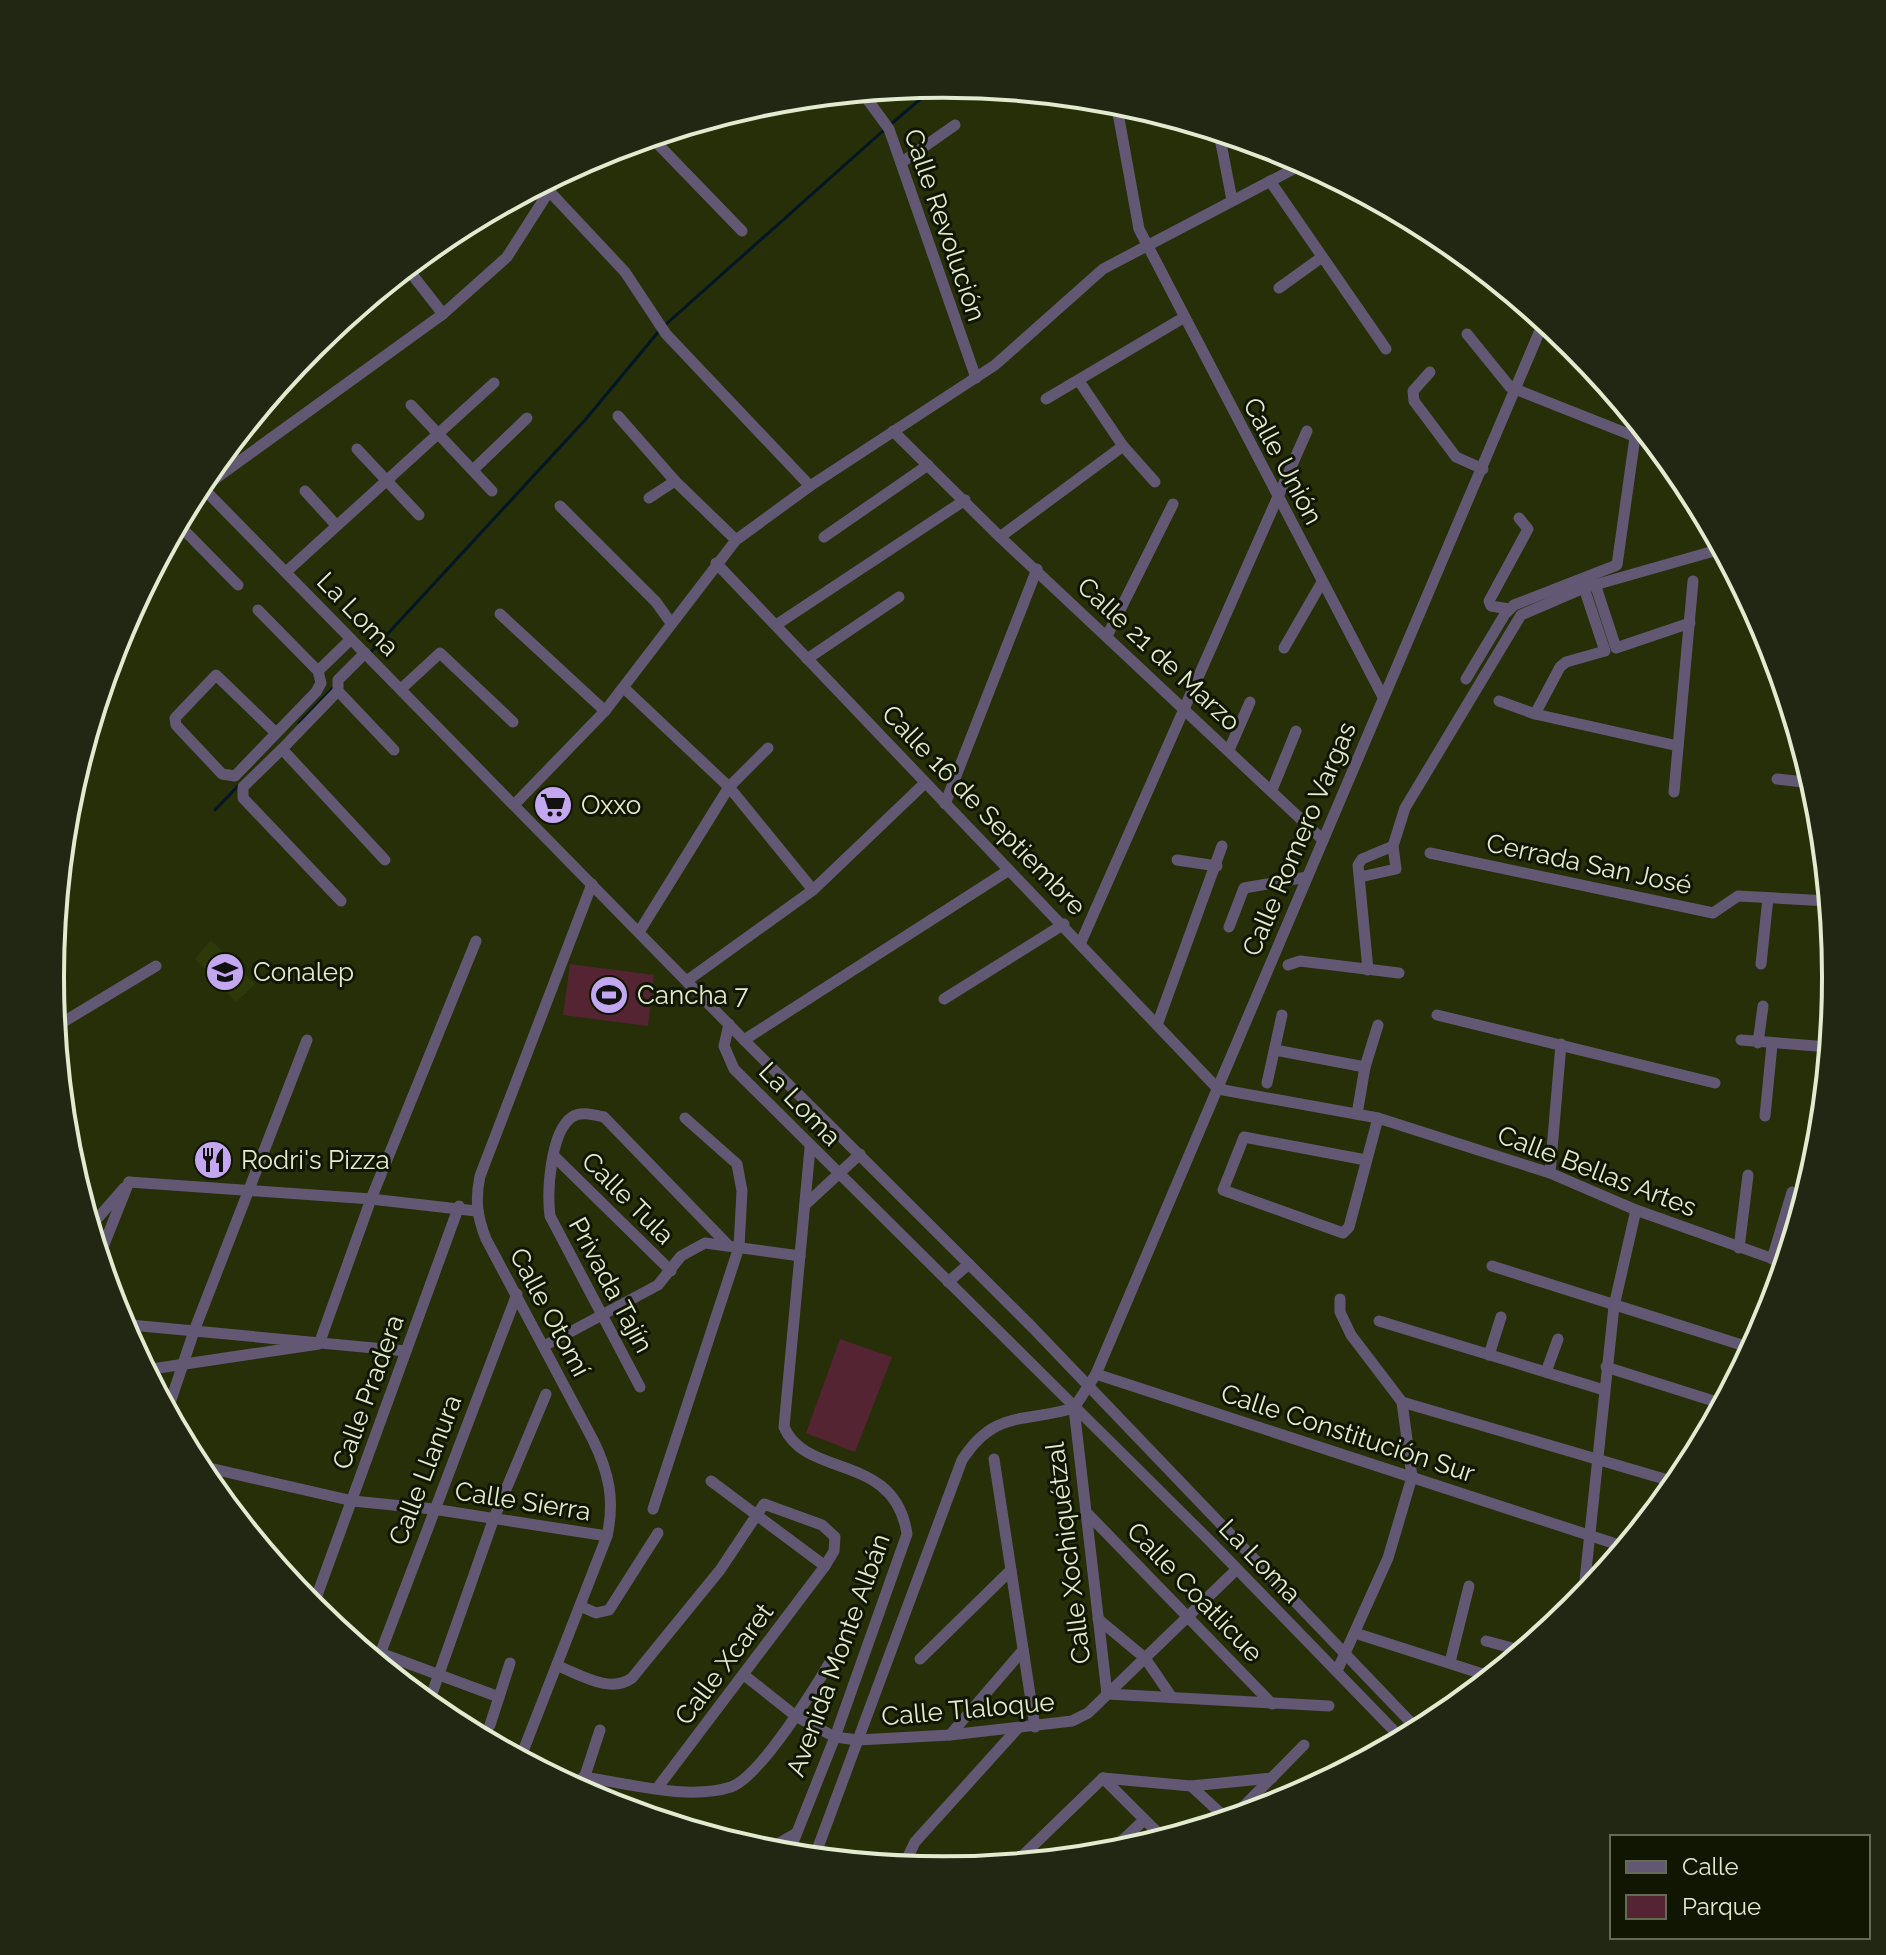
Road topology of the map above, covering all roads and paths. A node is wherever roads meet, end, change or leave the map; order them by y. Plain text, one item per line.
1 (870, 102) edge
2 (1118, 116) edge
3 (955, 125) dead end
4 (1221, 143) edge
5 (659, 145) edge
6 (901, 163) junction
7 (1291, 170) edge
8 (1270, 181) junction
9 (553, 190) edge
10 (551, 193) junction
11 (1232, 200) junction
12 (742, 231) dead end
13 (1147, 244) junction
14 (1322, 257) junction
15 (413, 276) edge
16 (1279, 288) dead end
17 (443, 314) junction
18 (1183, 318) junction
19 (1539, 332) edge
20 (1467, 334) dead end
21 (1386, 349) dead end
22 (1430, 372) dead end
23 (976, 378) junction
24 (1079, 381) junction
25 (494, 383) dead end
26 (1516, 389) junction
27 (1046, 399) dead end
28 (411, 405) dead end
29 (618, 416) dead end
30 (527, 418) dead end
31 (893, 431) junction
32 (1307, 431) dead end
33 (438, 433) junction
34 (1636, 437) joint
35 (1123, 446) junction
36 (357, 449) dead end
37 (928, 465) junction
38 (1483, 469) junction
39 (226, 470) edge
40 (473, 470) junction
41 (386, 480) junction
42 (675, 481) junction
43 (1155, 482) dead end
44 (810, 486) junction
45 (305, 491) dead end
46 (492, 491) dead end
47 (207, 497) edge
48 (649, 498) dead end
49 (965, 500) junction
50 (1279, 501) junction
51 (1173, 504) dead end
52 (560, 506) dead end
53 (419, 515) dead end
54 (1519, 518) dead end
55 (336, 525) junction
56 (186, 532) edge
57 (824, 537) dead end
58 (1000, 537) junction
59 (736, 540) junction
60 (1711, 551) edge
61 (716, 563) junction
62 (1037, 569) junction
63 (1619, 571) junction
64 (286, 572) junction
65 (1693, 581) dead end
66 (1322, 582) junction
67 (238, 585) dead end
68 (1590, 586) junction
69 (899, 597) dead end
70 (1509, 609) junction
71 (258, 610) dead end
72 (500, 614) dead end
73 (671, 623) junction
74 (1690, 623) junction
75 (776, 625) junction
76 (1107, 636) junction
77 (351, 639) junction
78 (1284, 648) dead end
79 (365, 653) junction
80 (807, 659) junction
81 (318, 671) junction
82 (1466, 679) dead end
83 (624, 688) junction
84 (401, 689) junction
85 (338, 691) junction
86 (1383, 697) junction
87 (1499, 701) dead end
88 (1250, 702) dead end
89 (1183, 708) junction
90 (605, 711) junction
91 (1535, 714) junction
92 (513, 722) dead end
93 (1296, 731) dead end
94 (276, 733) junction
95 (1678, 746) junction
96 (768, 748) dead end
97 (282, 749) junction
98 (394, 750) dead end
99 (1229, 750) junction
100 (1777, 779) dead end
101 (1799, 781) edge
102 (925, 783) junction
103 (729, 787) junction
104 (1272, 790) junction
105 (1674, 792) dead end
106 (945, 804) junction
107 (514, 805) junction
108 (1323, 840) junction
109 (1222, 846) dead end
110 (1393, 846) junction
111 (1430, 853) dead end
112 (385, 860) dead end
113 (1177, 860) dead end
114 (1217, 866) junction
115 (1009, 870) junction
116 (1307, 877) junction
117 (1360, 877) junction
118 (592, 884) junction
119 (813, 890) junction
120 (1768, 898) junction
121 (1818, 900) edge
122 (341, 901) dead end
123 (1064, 924) junction
124 (1229, 927) dead end
125 (639, 932) junction
126 (476, 941) dead end
127 (1081, 942) junction
128 (1761, 964) dead end
129 (1288, 965) dead end
130 (156, 966) dead end
131 (1368, 970) junction
132 (1399, 973) dead end
133 (688, 980) junction
134 (944, 999) dead end
135 (1763, 1006) dead end
136 (1282, 1015) dead end
137 (1437, 1015) dead end
138 (65, 1021) edge
139 (729, 1024) junction
140 (1157, 1025) junction
141 (1378, 1025) dead end
142 (307, 1040) dead end
143 (744, 1040) junction
144 (1741, 1040) dead end
145 (1758, 1043) junction
146 (1561, 1044) junction
147 (1772, 1045) junction
148 (1819, 1047) edge
149 (1275, 1050) junction
150 (1365, 1067) junction
151 (1267, 1083) dead end
152 (1715, 1083) dead end
153 (1218, 1089) junction
154 (1357, 1114) junction
155 (1765, 1116) dead end
156 (685, 1118) dead end
157 (1378, 1118) junction
158 (810, 1148) junction
159 (860, 1154) junction
160 (554, 1156) junction
161 (1366, 1160) junction
162 (1550, 1173) junction
163 (1748, 1175) dead end
164 (840, 1176) junction
165 (129, 1182) junction
166 (248, 1191) junction
167 (1792, 1192) dead end
168 (371, 1199) junction
169 (805, 1205) junction
170 (459, 1206) junction
171 (1636, 1210) junction
172 (476, 1211) junction
173 (98, 1218) edge
174 (105, 1241) edge
175 (734, 1246) junction
176 (1739, 1248) junction
177 (800, 1256) junction
178 (1772, 1259) junction
179 (1775, 1260) edge
180 (969, 1264) junction
181 (1492, 1266) dead end
182 (671, 1271) junction
183 (948, 1282) junction
184 (517, 1294) junction
185 (1340, 1299) dead end
186 (1614, 1306) junction
187 (601, 1313) junction
188 (1501, 1317) dead end
189 (1379, 1321) dead end
190 (136, 1326) edge
191 (194, 1331) junction
192 (1558, 1339) dead end
193 (319, 1344) junction
194 (1741, 1345) edge
195 (544, 1346) junction
196 (406, 1351) junction
197 (1489, 1355) junction
198 (183, 1364) junction
199 (1606, 1367) junction
200 (156, 1368) edge
201 (1546, 1372) junction
202 (1096, 1374) junction
203 (1088, 1386) junction
204 (640, 1387) dead end
205 (1604, 1390) junction
206 (546, 1394) dead end
207 (172, 1398) edge
208 (1713, 1401) edge
209 (1402, 1402) junction
210 (1074, 1408) junction
211 (1597, 1458) junction
212 (994, 1459) dead end
213 (214, 1469) edge
214 (1412, 1477) junction
215 (1665, 1479) edge
216 (711, 1481) dead end
217 (353, 1501) junction
218 (433, 1509) junction
219 (653, 1509) dead end
220 (1086, 1512) junction
221 (757, 1516) junction
222 (494, 1518) junction
223 (658, 1533) dead end
224 (1587, 1535) junction
225 (607, 1536) junction
226 (1615, 1544) edge
227 (825, 1566) junction
228 (1237, 1569) junction
229 (1011, 1570) junction
230 (1584, 1578) edge
231 (1469, 1586) dead end
232 (317, 1595) edge
233 (580, 1606) junction
234 (1188, 1616) junction
235 (1098, 1619) junction
236 (1355, 1633) junction
237 (1486, 1641) dead end
238 (1511, 1648) edge
239 (1023, 1650) junction
240 (380, 1652) edge
241 (1346, 1654) junction
242 (833, 1657) dead end
243 (1145, 1658) junction
244 (920, 1659) dead end
245 (393, 1662) edge
246 (1450, 1662) junction
247 (510, 1663) dead end
248 (558, 1666) junction
249 (1337, 1671) junction
250 (1481, 1673) edge
251 (744, 1675) junction
252 (438, 1676) junction
253 (432, 1692) edge
254 (1107, 1694) junction
255 (1171, 1696) junction
256 (499, 1697) junction
257 (1272, 1704) junction
258 (1329, 1706) dead end
259 (797, 1717) junction
260 (1410, 1721) edge
261 (490, 1725) dead end
262 (1035, 1727) junction
263 (1018, 1728) junction
264 (600, 1730) dead end
265 (1394, 1731) edge
266 (950, 1735) junction
267 (835, 1737) junction
268 (858, 1740) junction
269 (1304, 1745) dead end
270 (524, 1750) edge
271 (583, 1777) joint
272 (1103, 1778) junction
273 (1272, 1778) junction
274 (1191, 1786) junction
275 (658, 1787) junction
276 (1248, 1802) edge
277 (1221, 1812) edge
278 (1144, 1820) junction
279 (1155, 1831) edge
280 (795, 1834) junction
281 (1126, 1837) edge
282 (782, 1842) edge
283 (792, 1843) edge
284 (818, 1847) edge
285 (1026, 1852) edge
286 (909, 1855) edge

1 - 6 street, Calle Revolución
2 - 13 street, Calle Unión
3 - 6 street
4 - 11 street
5 - 12 street
6 - 23 street, Calle Revolución
7 - 8 street
8 - 11 street
8 - 14 street
9 - 10 street
10 - 17 street
10 - 44 street
11 - 13 street
13 - 18 street, Calle Unión
13 - 23 street
14 - 16 street
14 - 21 street
15 - 17 street
17 - 39 street
18 - 24 street
18 - 50 street, Calle Unión
19 - 26 street, Calle Romero Vargas
20 - 26 street
22 - 38 street
23 - 31 street
24 - 27 street
24 - 35 street
25 - 33 street
26 - 34 street
26 - 38 street, Calle Romero Vargas
28 - 33 street
29 - 42 street
30 - 40 street
31 - 37 street, Calle 21 de Marzo
31 - 44 street
32 - 50 street
33 - 40 street
33 - 41 street
34 - 63 street
35 - 43 street
35 - 58 street
36 - 41 street
37 - 49 street, Calle 21 de Marzo
37 - 57 street
38 - 86 street, Calle Romero Vargas
40 - 46 street
41 - 53 street
41 - 55 street
42 - 48 street
42 - 59 street
44 - 59 street
45 - 55 street
47 - 64 street, La Loma
49 - 58 street, Calle 21 de Marzo
49 - 75 street
50 - 66 street, Calle Unión
50 - 89 street
51 - 76 street
52 - 73 street
54 - 70 street
55 - 64 street
56 - 67 street
58 - 62 street, Calle 21 de Marzo
59 - 61 street
60 - 63 street
61 - 73 street
61 - 75 street, Calle 16 de Septiembre
62 - 76 street, Calle 21 de Marzo
62 - 106 street
63 - 68 street
63 - 70 street
64 - 77 street, La Loma
65 - 74 street
66 - 78 street
66 - 86 street, Calle Unión
68 - 74 street
68 - 91 street
68 - 110 street
69 - 80 street
70 - 82 street
71 - 81 street
72 - 90 street
73 - 83 street
74 - 95 street
75 - 80 street, Calle 16 de Septiembre
76 - 89 street, Calle 21 de Marzo
77 - 79 street, La Loma
77 - 81 street
79 - 84 street, La Loma
79 - 85 street
80 - 102 street, Calle 16 de Septiembre
81 - 94 street
83 - 90 street
83 - 103 street
84 - 92 street
84 - 107 street, La Loma
85 - 97 street
85 - 98 street
86 - 108 street, Calle Romero Vargas
87 - 91 street
88 - 99 street
89 - 99 street, Calle 21 de Marzo
89 - 127 street
90 - 107 street
91 - 95 street
93 - 104 street
94 - 94 street
95 - 105 street
96 - 103 street
97 - 112 street
97 - 122 street
99 - 104 street, Calle 21 de Marzo
100 - 101 street
102 - 106 street, Calle 16 de Septiembre
102 - 119 street
103 - 119 street
103 - 125 street
104 - 108 street, Calle 21 de Marzo
106 - 115 street, Calle 16 de Septiembre
107 - 118 street, La Loma
108 - 116 street, Calle Romero Vargas
109 - 114 street
110 - 117 street
110 - 117 street
111 - 120 street, Cerrada San José
113 - 114 street
114 - 140 street
115 - 123 street, Calle 16 de Septiembre
115 - 143 street
116 - 124 street
116 - 153 street, Calle Romero Vargas
117 - 131 street
118 - 125 street, La Loma
118 - 172 street
119 - 133 street
120 - 121 street, Cerrada San José
120 - 128 street
123 - 127 street, Calle 16 de Septiembre
123 - 134 street
125 - 133 street, La Loma
126 - 168 street
127 - 140 street, Calle 16 de Septiembre
129 - 131 street
130 - 138 street
131 - 132 street
133 - 139 street, La Loma
135 - 145 street
136 - 149 street
137 - 146 street
139 - 143 street
139 - 158 street, La Loma
140 - 153 street, Calle 16 de Septiembre
141 - 150 street
142 - 166 street
143 - 159 street
144 - 145 street
145 - 147 street
146 - 152 street
146 - 162 street
147 - 148 street
147 - 155 street
149 - 150 street
149 - 151 street
150 - 154 street
153 - 154 street, Calle Bellas Artes
153 - 202 street, Calle Romero Vargas
154 - 157 street, Calle Bellas Artes
156 - 175 street
157 - 161 street
157 - 162 street, Calle Bellas Artes
158 - 164 street, La Loma
158 - 169 street, Avenida Monte Albán
159 - 164 street
159 - 180 street
160 - 175 street, Privada Tajín
160 - 182 street, Calle Tula
160 - 187 street, Privada Tajín
161 - 161 street
162 - 171 street, Calle Bellas Artes
163 - 176 street
164 - 169 street
164 - 183 street, La Loma
165 - 166 street
165 - 173 street
165 - 174 street
166 - 168 street
166 - 191 street
167 - 178 street
168 - 170 street
168 - 193 street
169 - 177 street, Avenida Monte Albán
170 - 172 street
170 - 196 street, Calle Pradera
171 - 176 street, Calle Bellas Artes
171 - 186 street
172 - 184 street, Calle Otomí
175 - 177 street
175 - 182 street
175 - 219 street
176 - 178 street, Calle Bellas Artes
177 - 267 street, Avenida Monte Albán
178 - 179 street, Calle Bellas Artes
180 - 183 street
180 - 203 street
181 - 186 street
182 - 187 street
183 - 210 street, La Loma
184 - 195 street, Calle Otomí
184 - 218 street, Calle Llanura
185 - 209 street
186 - 194 street
186 - 199 street
187 - 195 street
187 - 204 street, Privada Tajín
188 - 197 street
189 - 197 street
190 - 191 street
191 - 193 street
191 - 198 street
192 - 201 street
193 - 196 street
193 - 198 street
195 - 225 street, Calle Otomí
196 - 217 street, Calle Pradera
197 - 201 street
198 - 200 street
198 - 207 street
199 - 205 street
199 - 208 street
201 - 205 street
202 - 203 street
202 - 214 street, Calle Constitución Sur
203 - 210 street
203 - 241 street
205 - 211 street
206 - 222 street
209 - 211 street
209 - 214 street
210 - 220 street, Calle Xochiquétzal
210 - 228 street, La Loma
210 - 268 street
211 - 215 street
211 - 224 street
212 - 229 street
213 - 217 street, Calle Sierra
214 - 224 street, Calle Constitución Sur
214 - 236 street
216 - 221 street
217 - 218 street, Calle Sierra
217 - 232 street, Calle Pradera
218 - 222 street, Calle Sierra
218 - 240 street, Calle Llanura
220 - 234 street, Calle Coatlicue
220 - 235 street, Calle Xochiquétzal
221 - 227 street
221 - 227 street
221 - 248 street
222 - 225 street, Calle Sierra
222 - 252 street
223 - 233 street
224 - 226 street, Calle Constitución Sur
224 - 230 street
225 - 233 street, Calle Otomí
227 - 251 street, Calle Xcaret
228 - 234 street, Calle Tlaloque
228 - 249 street, La Loma
229 - 239 street
229 - 244 street
231 - 246 street
233 - 248 street, Calle Otomí
234 - 243 street, Calle Tlaloque
234 - 257 street, Calle Coatlicue
235 - 243 street
235 - 254 street, Calle Xochiquétzal
236 - 241 street
236 - 246 street
237 - 238 street
239 - 262 street
239 - 266 street
241 - 249 street
241 - 260 street
242 - 259 street
243 - 254 street, Calle Tlaloque
243 - 255 street
245 - 252 street
246 - 250 street
247 - 256 street
248 - 270 street, Calle Otomí
249 - 265 street, La Loma
251 - 259 street
251 - 275 street, Calle Xcaret
252 - 253 street
252 - 256 street
254 - 255 street
254 - 262 street, Calle Tlaloque
255 - 257 street
256 - 261 street
257 - 258 street
259 - 267 street
259 - 275 street
262 - 263 street, Calle Tlaloque
263 - 266 street, Calle Tlaloque
263 - 286 street
264 - 271 street
266 - 268 street, Calle Tlaloque
267 - 268 street, Calle Tlaloque
267 - 280 street, Avenida Monte Albán
268 - 284 street
269 - 273 street
271 - 275 street
272 - 274 street
272 - 278 street
272 - 285 street
273 - 274 street
273 - 276 street
274 - 277 street
278 - 279 street
278 - 281 street
280 - 282 street
280 - 283 street, Avenida Monte Albán

